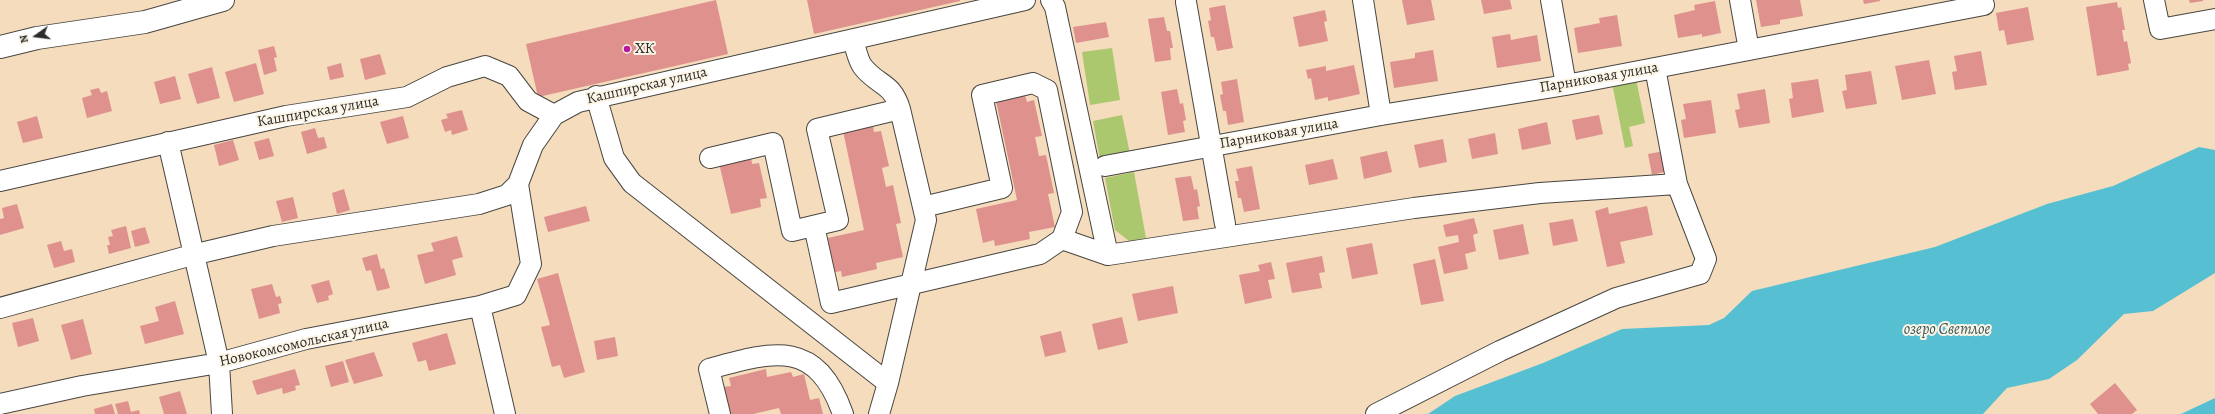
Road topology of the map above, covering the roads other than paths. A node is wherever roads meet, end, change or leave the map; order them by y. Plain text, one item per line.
1 (223, 0) edge
2 (1051, 0) edge
3 (1363, 0) edge
4 (1551, 0) edge
5 (1740, 0) edge
6 (2154, 0) edge
7 (1017, 1) edge
8 (1186, 2) dead end
9 (1984, 5) dead end
10 (1931, 7) edge
11 (2215, 19) edge
12 (853, 40) junction
13 (0, 47) edge
14 (1749, 50) junction
15 (1655, 68) junction
16 (1566, 85) junction
17 (596, 96) junction
18 (900, 109) junction
19 (554, 115) junction
20 (1382, 115) junction
21 (168, 142) junction
22 (1212, 146) junction
23 (710, 158) dead end
24 (1105, 166) dead end
25 (0, 181) edge
26 (518, 184) junction
27 (1677, 184) junction
28 (923, 207) junction
29 (1225, 224) dead end
30 (814, 226) junction
31 (1062, 239) junction
32 (192, 255) junction
33 (1108, 255) junction
34 (911, 283) junction
35 (480, 306) junction
36 (0, 308) edge
37 (219, 363) junction
38 (888, 383) junction
39 (0, 404) edge
40 (222, 414) edge
41 (506, 414) edge
42 (720, 414) edge
43 (843, 414) edge
44 (880, 414) edge
45 (1376, 414) edge

1 - 13 main road
2 - 33 street
3 - 20 street
4 - 16 street
5 - 14 street
6 - 11 street
7 - 12 street, Кашпирская улица
8 - 22 street
9 - 10 street, Парниковая улица
10 - 14 street, Парниковая улица
12 - 17 street, Кашпирская улица
12 - 18 street
14 - 15 street, Парниковая улица
15 - 16 street, Парниковая улица
15 - 27 street
16 - 20 street, Парниковая улица
17 - 19 street, Кашпирская улица
17 - 38 street
18 - 28 street
18 - 30 street
19 - 21 street, Кашпирская улица
19 - 26 street
20 - 22 street, Парниковая улица
21 - 25 street, Кашпирская улица
21 - 32 street
22 - 24 street, Парниковая улица
22 - 29 street
23 - 30 street
26 - 32 street
26 - 35 street, Новокомсомольская улица
27 - 33 street
27 - 45 street
28 - 31 street
28 - 34 street
30 - 34 street
31 - 33 street
31 - 34 street
32 - 36 street
32 - 37 street
34 - 38 street
35 - 37 street, Новокомсомольская улица
35 - 41 street
37 - 39 street, Новокомсомольская улица
37 - 40 street
38 - 44 street
42 - 43 street

